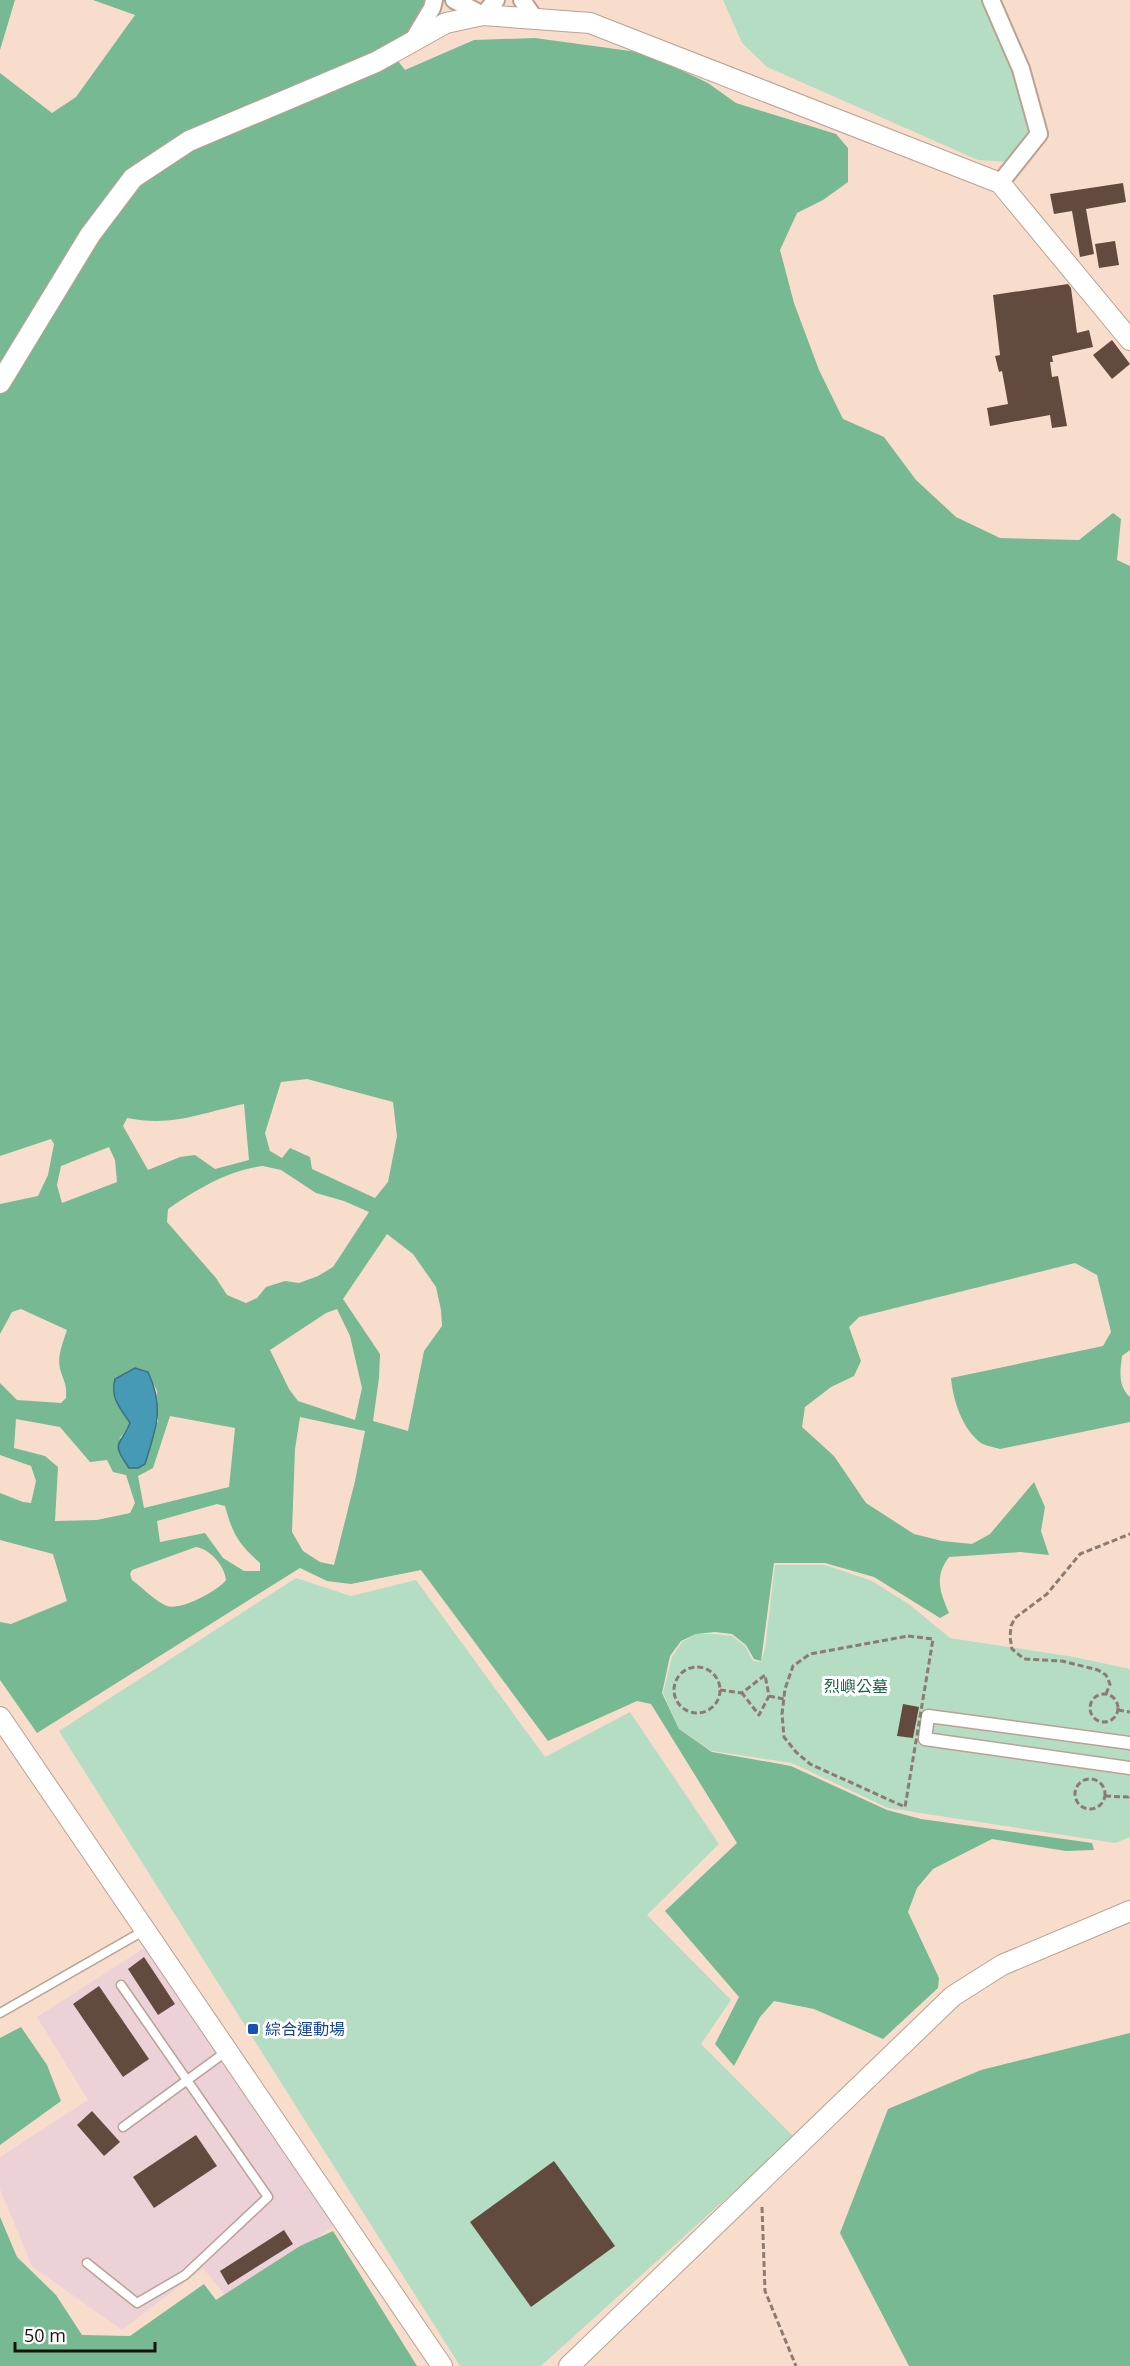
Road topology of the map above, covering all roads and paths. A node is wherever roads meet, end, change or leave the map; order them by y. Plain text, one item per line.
1 (434, 0) edge
2 (454, 0) edge
3 (496, 0) edge
4 (522, 0) edge
5 (991, 0) edge
6 (483, 15) junction
7 (535, 19) junction
8 (414, 40) junction
9 (1000, 183) junction
10 (1130, 340) edge
11 (0, 383) edge
12 (1130, 1534) edge
13 (720, 1690) junction
14 (742, 1693) junction
15 (1106, 1694) junction
16 (769, 1696) junction
17 (784, 1700) junction
18 (1118, 1710) junction
19 (1130, 1712) edge
20 (0, 1717) edge
21 (1130, 1743) edge
22 (1130, 1768) edge
23 (1130, 1795) edge
24 (1105, 1796) junction
25 (1130, 1911) edge
26 (145, 1930) junction
27 (121, 1985) dead end
28 (0, 2013) edge
29 (228, 2051) junction
30 (188, 2080) junction
31 (123, 2127) dead end
32 (760, 2181) junction
33 (87, 2263) dead end
34 (442, 2366) edge
35 (569, 2366) edge
36 (796, 2366) edge

1 - 8 street
2 - 6 street
3 - 6 street
4 - 7 street
5 - 9 street
6 - 7 street
6 - 8 street
7 - 9 street
8 - 11 street
9 - 10 street
12 - 15 path
13 - 13 path
13 - 14 path
14 - 16 path
14 - 16 path
15 - 18 path
15 - 18 path
16 - 17 path
17 - 17 path
18 - 19 path
20 - 26 street
21 - 22 street
23 - 24 path
24 - 24 path
25 - 32 street
26 - 28 lane
26 - 29 street
27 - 30 lane
29 - 30 lane
29 - 34 street
30 - 31 lane
30 - 33 lane
32 - 35 street
32 - 36 path

